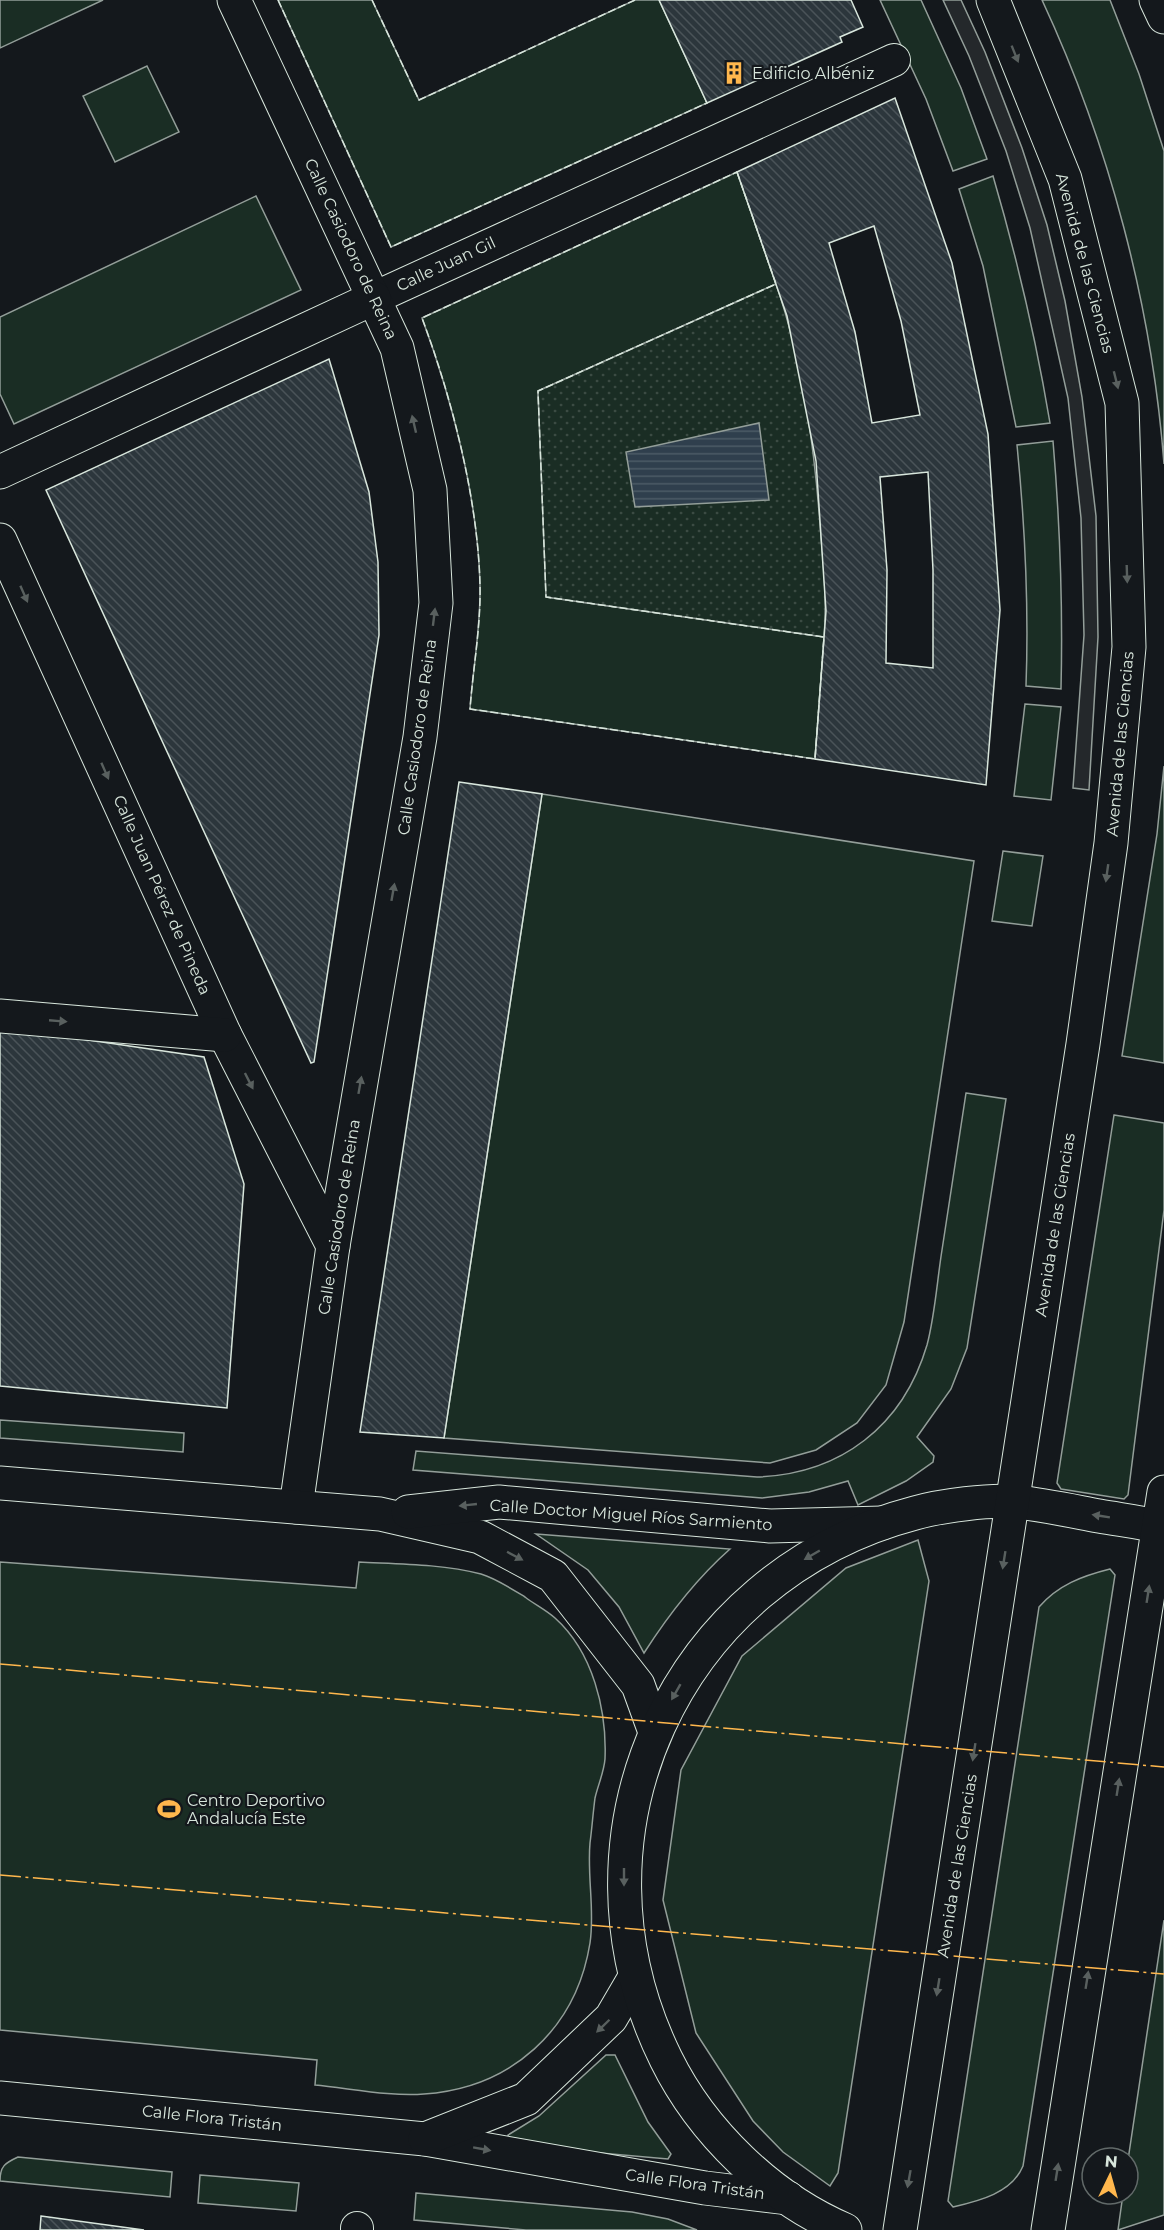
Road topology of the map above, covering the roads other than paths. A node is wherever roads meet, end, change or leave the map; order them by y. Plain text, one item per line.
1 (234, 0) edge
2 (993, 0) edge
3 (1156, 0) edge
4 (1164, 17) edge
5 (894, 60) dead end
6 (374, 297) junction
7 (0, 472) edge
8 (0, 540) edge
9 (0, 1016) edge
10 (225, 1035) junction
11 (333, 1246) junction
12 (0, 1483) edge
13 (1164, 1492) edge
14 (1013, 1502) junction
15 (296, 1507) junction
16 (380, 1514) junction
17 (882, 1523) junction
18 (1161, 1527) edge
19 (655, 1732) junction
20 (635, 1977) junction
21 (0, 2098) edge
22 (425, 2139) junction
23 (788, 2198) junction
24 (845, 2230) edge
25 (900, 2230) edge
26 (1048, 2230) edge

1 - 6 main road, Calle Casiodoro de Reina
2 -> 14 main road, Avenida de las Ciencias
3 - 4 main road
5 - 6 street, Calle Juan Gil
6 - 7 main road, Calle Juan Gil
11 -> 6 main road, Calle Casiodoro de Reina
8 -> 10 main road, Calle Juan Pérez de Pineda
9 -> 10 main road
10 -> 11 main road, Calle Juan Pérez de Pineda
11 - 15 main road, Calle Casiodoro de Reina
12 - 15 main road, Calle Doctor Miguel Ríos Sarmiento
13 - 18 main road
14 - 17 main road
18 -> 14 main road
14 -> 25 main road, Avenida de las Ciencias
15 - 16 main road, Calle Doctor Miguel Ríos Sarmiento
17 -> 16 main road, Calle Doctor Miguel Ríos Sarmiento
16 -> 19 main road, Calle Doctor Miguel Ríos Sarmiento
17 -> 19 main road
26 -> 18 main road
19 -> 20 main road
20 -> 22 main road, Calle Flora Tristán
20 - 23 main road
21 - 22 main road, Calle Flora Tristán
22 -> 23 main road, Calle Flora Tristán
23 - 24 main road

